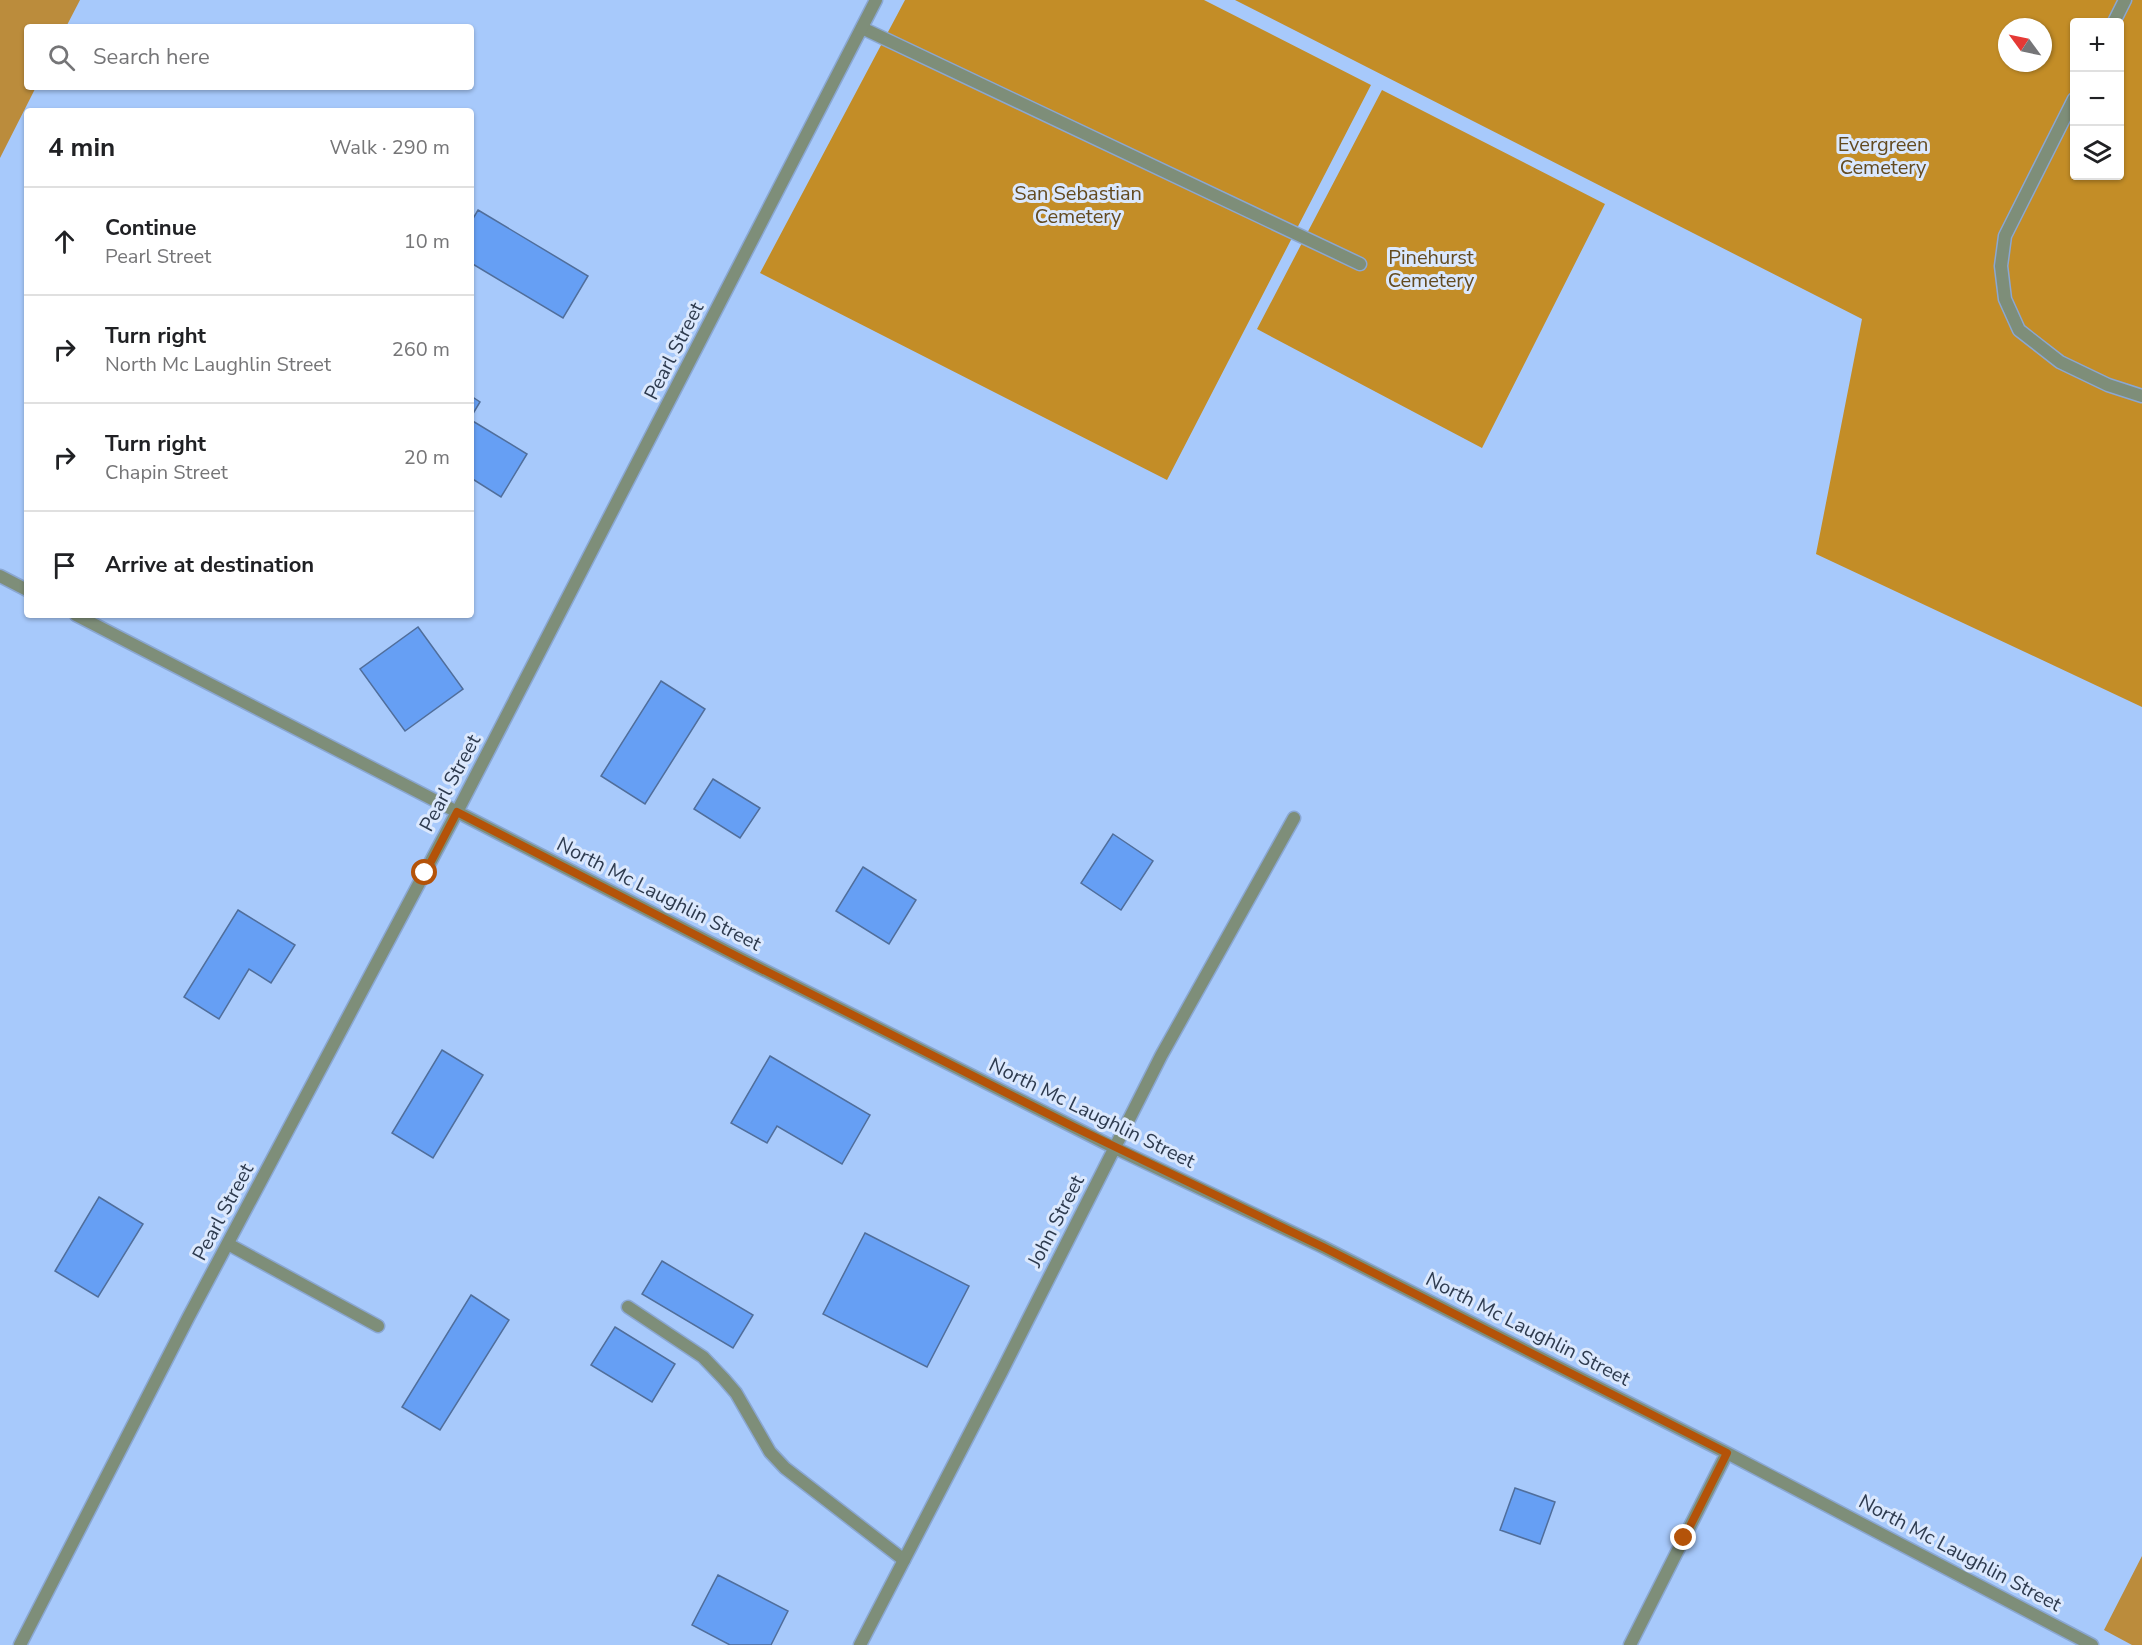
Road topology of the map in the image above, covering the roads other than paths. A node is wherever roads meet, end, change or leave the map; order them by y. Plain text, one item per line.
1 (876, 0) edge
2 (2125, 0) edge
3 (2116, 18) edge
4 (862, 28) junction
5 (2070, 107) edge
6 (1360, 264) dead end
7 (2142, 396) edge
8 (0, 576) edge
9 (24, 588) edge
10 (82, 618) edge
11 (457, 812) junction
12 (1294, 818) dead end
13 (1115, 1148) junction
14 (228, 1244) junction
15 (628, 1307) dead end
16 (378, 1326) dead end
17 (1727, 1453) junction
18 (904, 1560) junction
19 (20, 1645) edge
20 (860, 1645) edge
21 (1630, 1645) edge
22 (2092, 1645) edge

1 - 4 street, Pearl Street
2 - 3 street
4 - 6 street
4 - 11 street, Pearl Street
5 - 7 street
8 - 9 street
10 - 11 street, North Mc Laughlin Street
11 - 13 street, North Mc Laughlin Street
11 - 14 street, Pearl Street
12 - 13 street, John Street
13 - 17 street, North Mc Laughlin Street
13 - 18 street, John Street
14 - 16 street
14 - 19 street, Pearl Street
15 - 18 street
17 - 21 street
17 - 22 street, North Mc Laughlin Street
18 - 20 street, John Street

